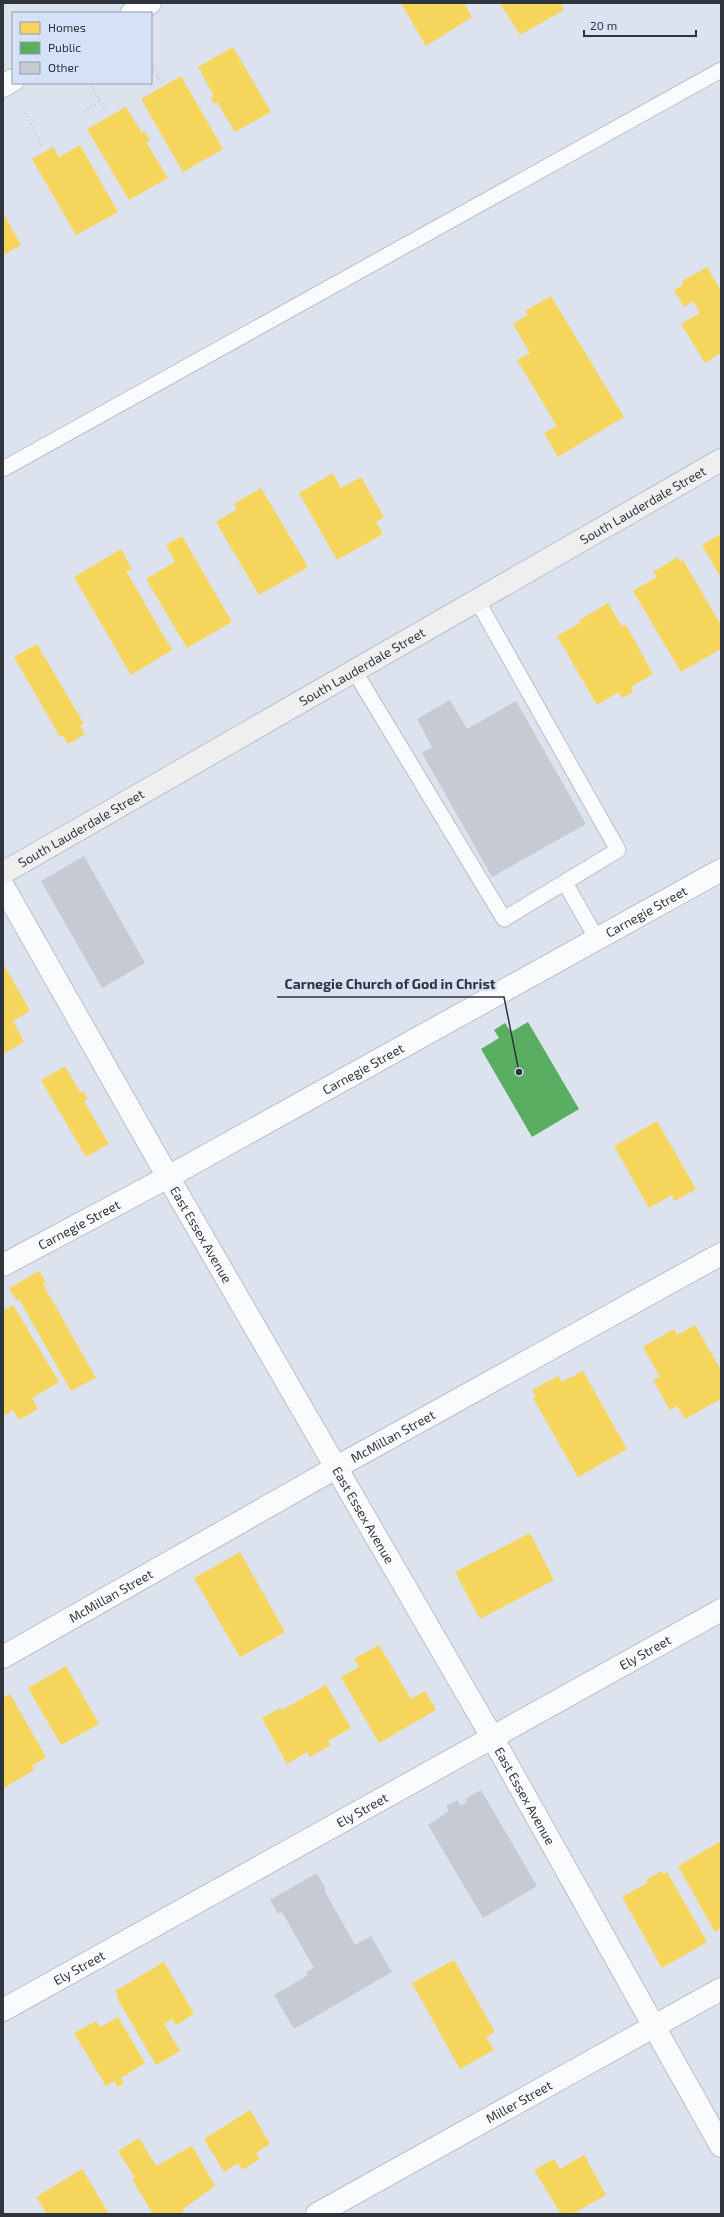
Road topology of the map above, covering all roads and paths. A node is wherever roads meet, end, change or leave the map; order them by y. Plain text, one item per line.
1 (150, 3) edge
2 (134, 12) edge
3 (152, 66) edge
4 (721, 70) edge
5 (12, 81) edge
6 (162, 83) dead end
7 (90, 84) edge
8 (3, 86) edge
9 (100, 102) junction
10 (84, 111) dead end
11 (24, 113) dead end
12 (108, 114) dead end
13 (43, 148) dead end
14 (721, 460) edge
15 (3, 469) edge
16 (478, 602) junction
17 (355, 672) junction
18 (721, 870) edge
19 (3, 873) edge
20 (565, 883) junction
21 (3, 886) edge
22 (597, 939) junction
23 (168, 1177) junction
24 (721, 1254) edge
25 (3, 1266) edge
26 (337, 1467) junction
27 (721, 1610) edge
28 (3, 1657) edge
29 (492, 1737) junction
30 (721, 1989) edge
31 (3, 2010) edge
32 (653, 2027) junction
33 (721, 2146) edge
34 (317, 2214) edge

1 - 2 street
3 - 6 path
4 - 15 lane
5 - 8 street
7 - 9 path
9 - 10 path
9 - 12 path
11 - 13 path
14 - 16 street, South Lauderdale Street
16 - 17 street, South Lauderdale Street
16 - 20 lane
17 - 19 street, South Lauderdale Street
17 - 20 lane
18 - 22 street, Carnegie Street
20 - 22 lane
21 - 23 street, East Essex Avenue
22 - 23 street, Carnegie Street
23 - 25 street, Carnegie Street
23 - 26 street, East Essex Avenue
24 - 26 street, McMillan Street
26 - 28 street, McMillan Street
26 - 29 street, East Essex Avenue
27 - 29 street, Ely Street
29 - 31 street, Ely Street
29 - 32 street, East Essex Avenue
30 - 32 street, Miller Street
32 - 33 street, East Essex Avenue
32 - 34 street, Miller Street

